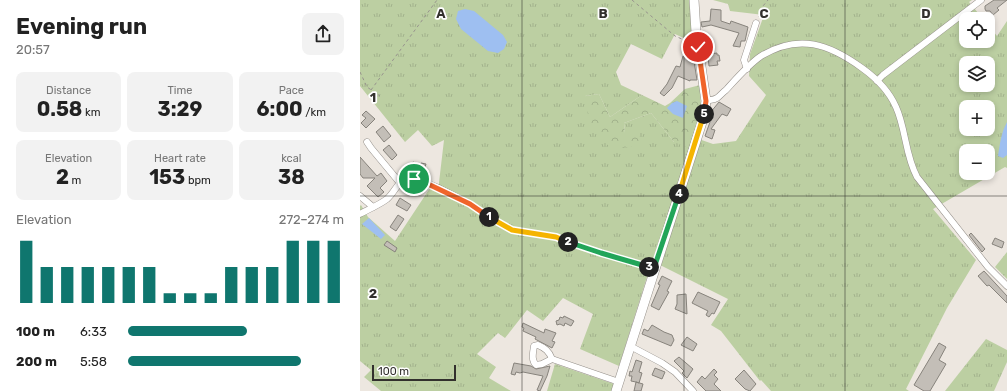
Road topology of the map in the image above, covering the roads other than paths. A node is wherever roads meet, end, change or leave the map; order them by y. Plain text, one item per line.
1 (694, 0) edge
2 (981, 0) edge
3 (756, 23) road end
4 (747, 69) junction
5 (877, 81) junction
6 (705, 104) junction
7 (368, 142) dead end
8 (400, 183) junction
9 (360, 196) edge
10 (470, 204) road end
11 (373, 207) junction
12 (360, 214) edge
13 (1007, 286) edge
14 (630, 346) junction
15 (552, 359) dead end
16 (619, 382) junction
17 (616, 391) edge
18 (693, 391) edge

1 - 6 street
2 - 5 street
3 - 4 street
4 - 5 street
4 - 6 street
5 - 13 street
6 - 14 street
7 - 8 street
8 - 10 street
8 - 11 street
9 - 11 street
11 - 12 street
14 - 16 street
14 - 18 street
15 - 16 street
16 - 17 street

